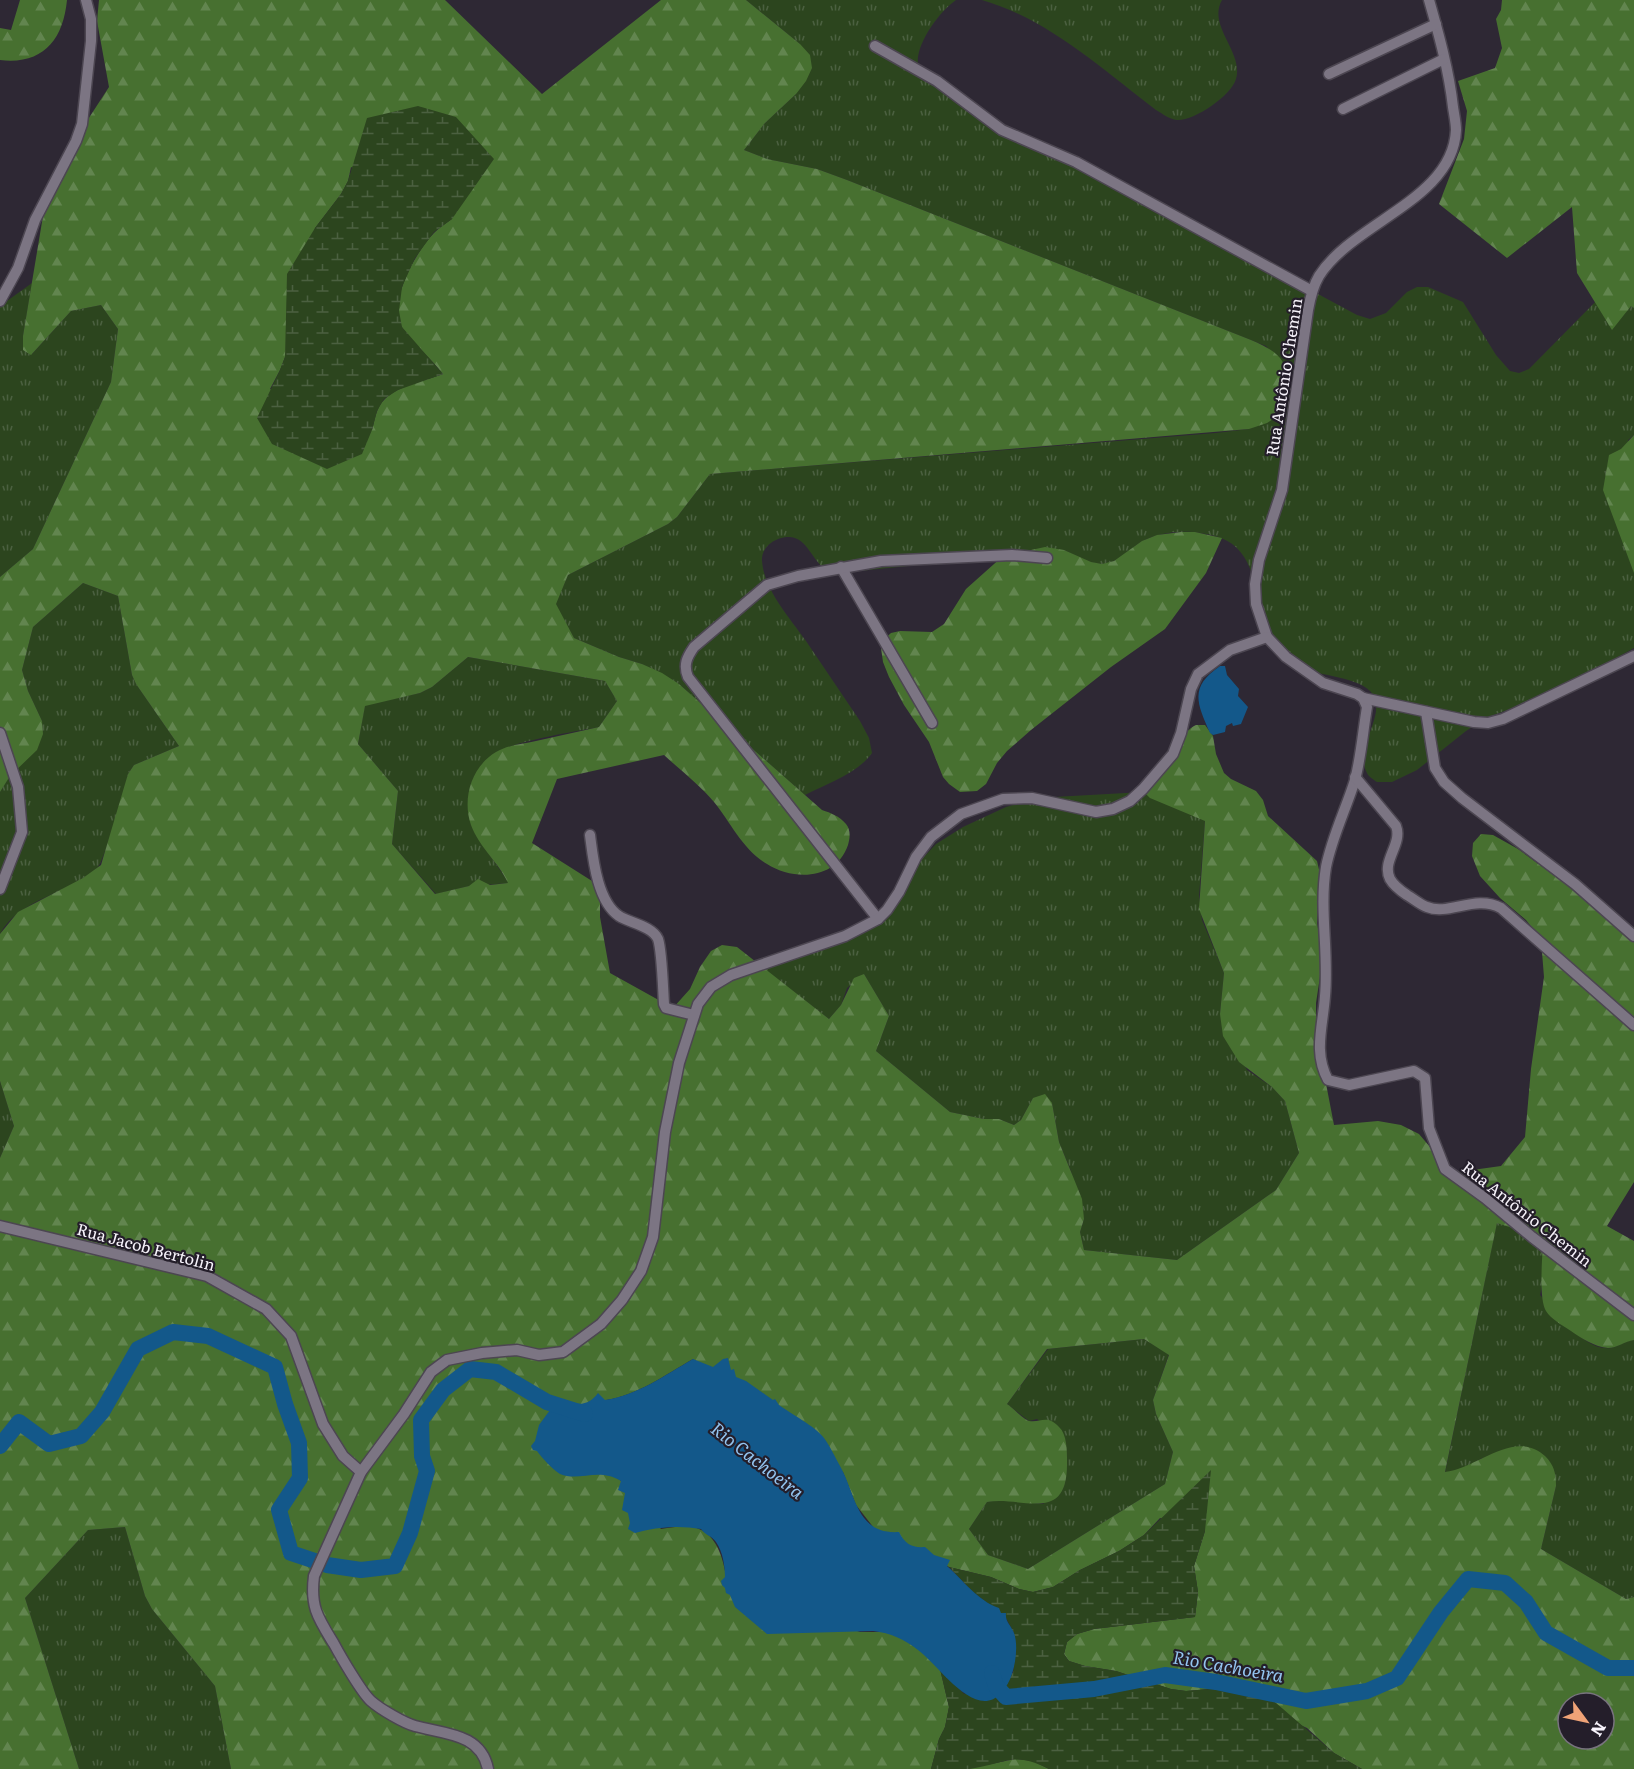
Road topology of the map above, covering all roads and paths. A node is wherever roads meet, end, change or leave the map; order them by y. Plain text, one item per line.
1 (86, 0) edge
2 (1429, 0) edge
3 (1436, 24) junction
4 (875, 46) dead end
5 (1444, 59) junction
6 (1329, 74) dead end
7 (1343, 109) dead end
8 (1312, 291) junction
9 (0, 301) edge
10 (1047, 558) dead end
11 (841, 567) junction
12 (1267, 637) junction
13 (1634, 656) edge
14 (1363, 698) junction
15 (1426, 712) junction
16 (932, 723) dead end
17 (0, 733) edge
18 (1355, 777) junction
19 (590, 835) dead end
20 (0, 889) edge
21 (878, 919) junction
22 (1634, 936) edge
23 (694, 1015) junction
24 (1634, 1025) edge
25 (0, 1226) edge
26 (1634, 1315) edge
27 (361, 1472) junction
28 (488, 1769) edge

1 - 9 street
2 - 3 street, Rua Antônio Chemin
3 - 5 street, Rua Antônio Chemin
3 - 6 street
4 - 8 street
5 - 7 street
5 - 8 street, Rua Antônio Chemin
8 - 12 street, Rua Antônio Chemin
10 - 11 street
11 - 16 street
11 - 21 street
12 - 14 street, Rua Antônio Chemin
12 - 21 street
13 - 15 street
14 - 15 street
14 - 18 street, Rua Antônio Chemin
15 - 22 street
17 - 20 street
18 - 24 street
18 - 26 street, Rua Antônio Chemin
19 - 23 street
21 - 23 street
23 - 27 street
25 - 27 street, Rua Jacob Bertolin
27 - 28 street

